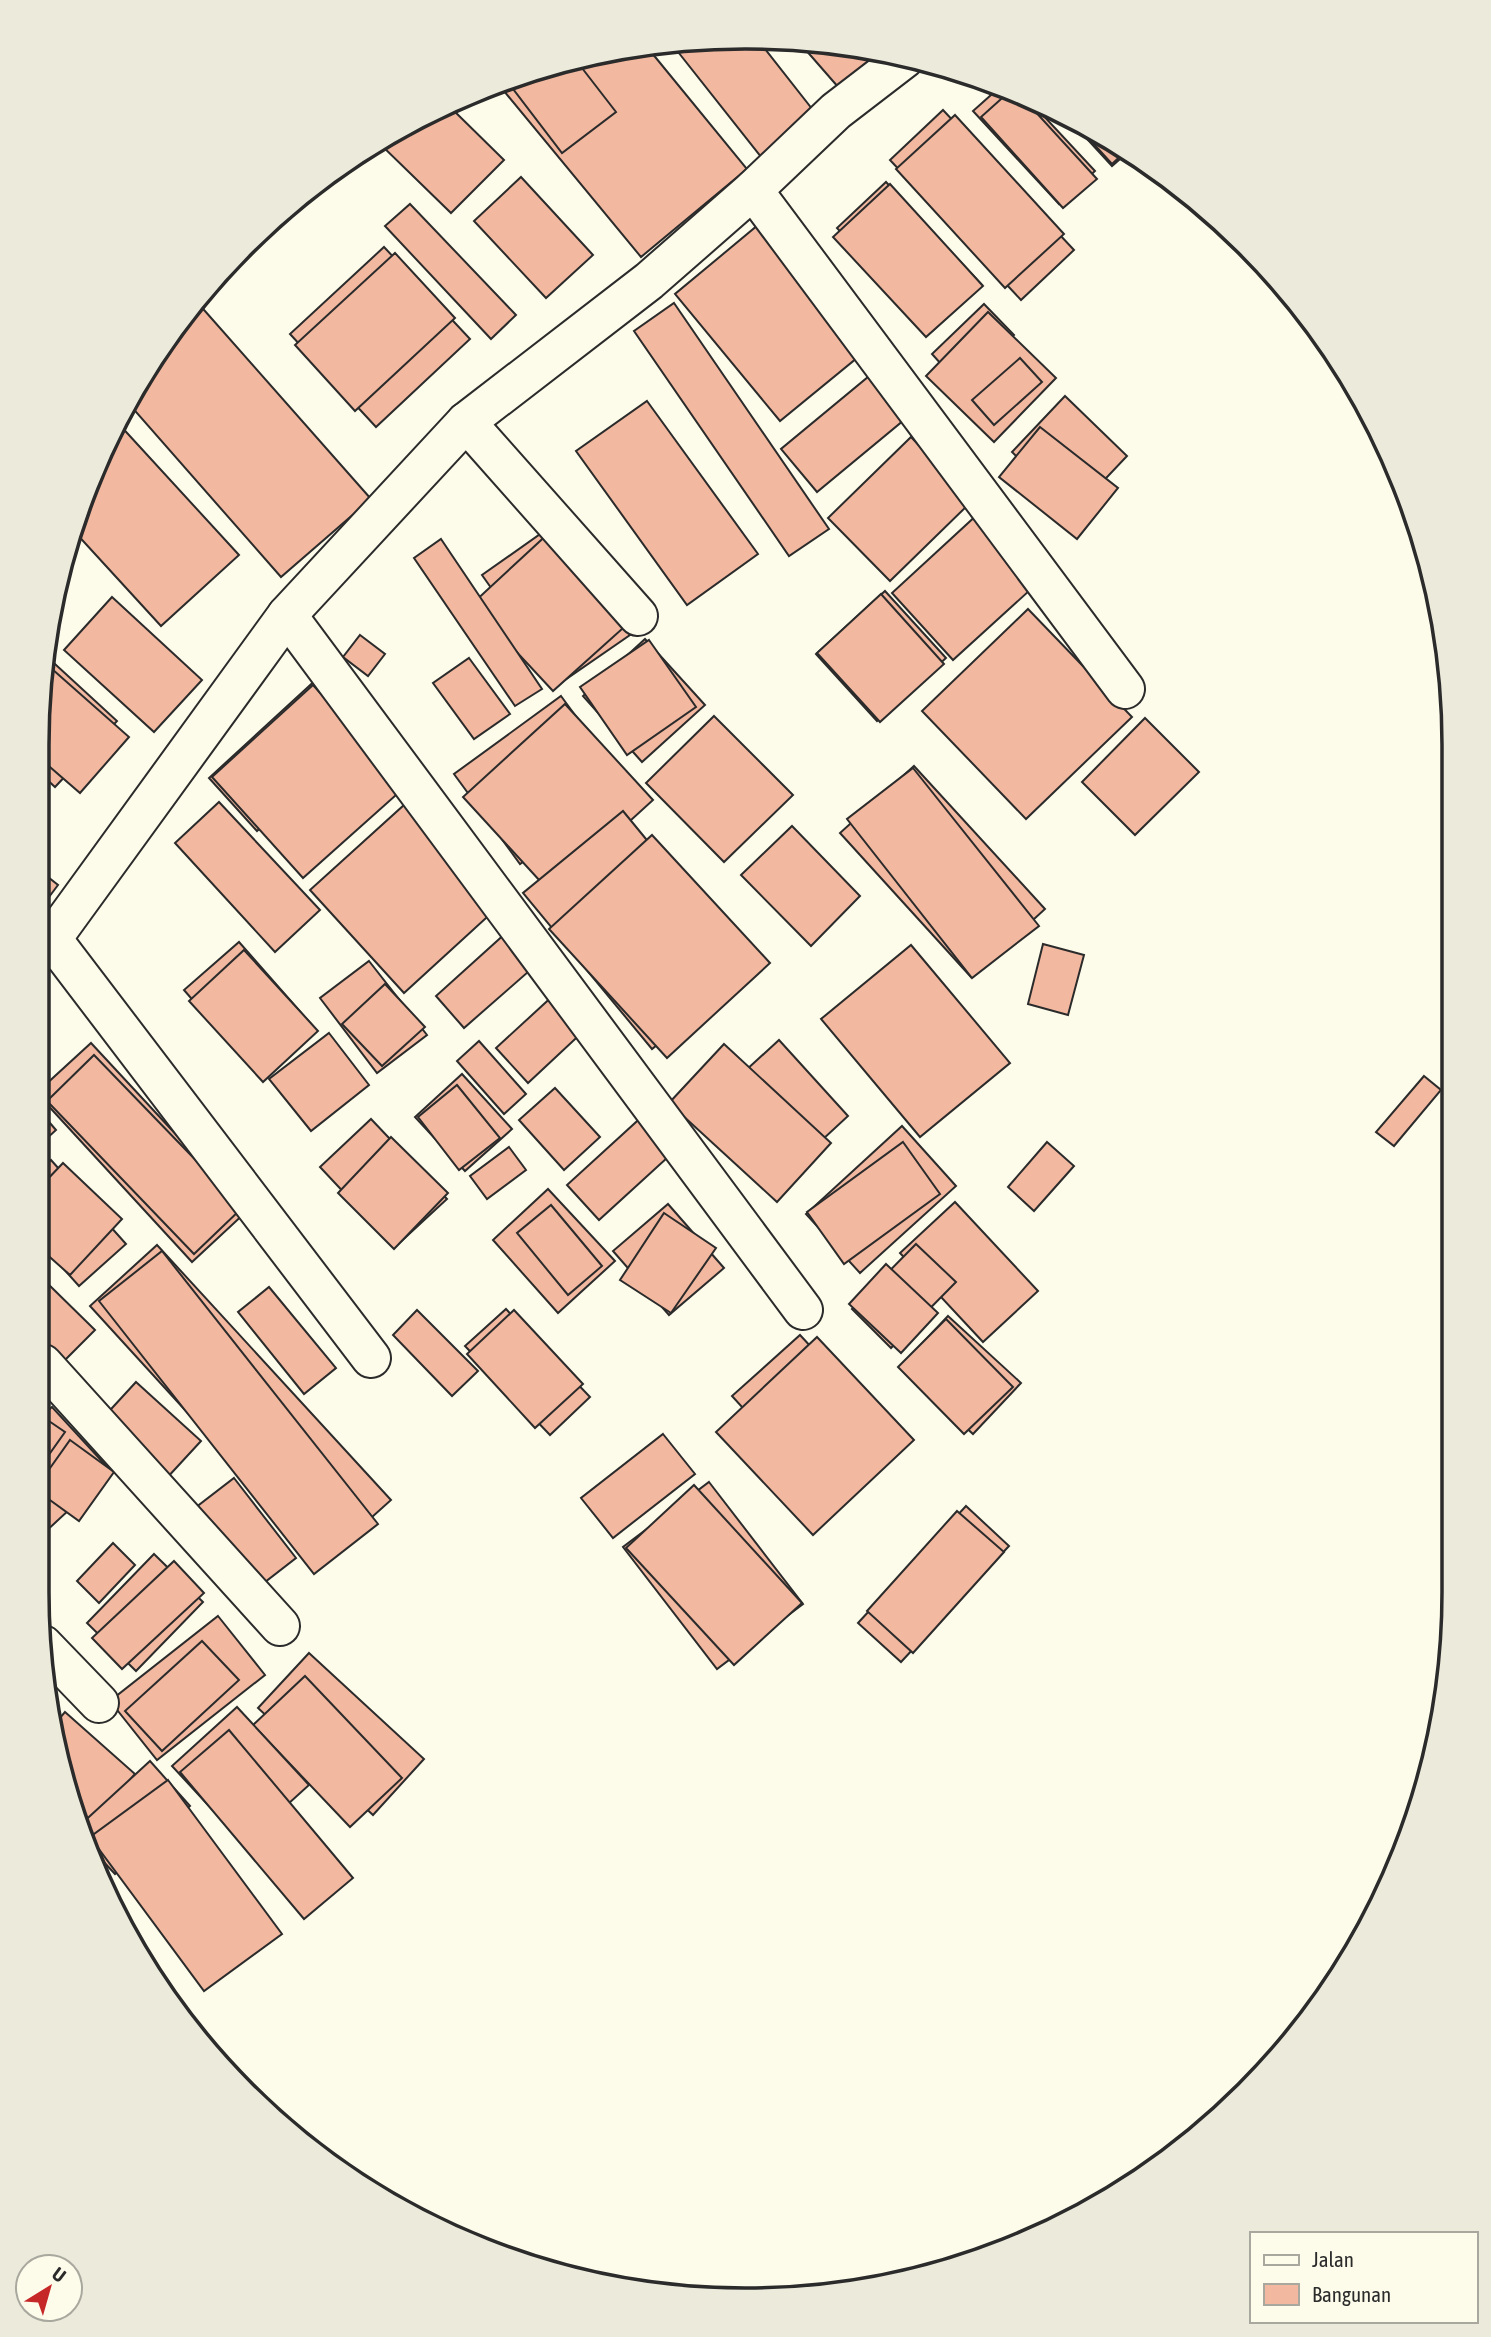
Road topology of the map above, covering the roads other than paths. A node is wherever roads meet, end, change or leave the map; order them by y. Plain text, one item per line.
1 (895, 65) edge
2 (753, 190) junction
3 (466, 422) junction
4 (288, 615) junction
5 (638, 616) dead end
6 (1125, 689) dead end
7 (49, 942) edge
8 (49, 948) edge
9 (803, 1310) dead end
10 (371, 1358) dead end
11 (49, 1371) edge
12 (280, 1626) dead end
13 (52, 1654) edge
14 (99, 1703) dead end

1 - 2 street
2 - 3 street
2 - 6 street
3 - 4 street
3 - 5 street
4 - 7 street
4 - 9 street
8 - 10 street
11 - 12 street
13 - 14 street

